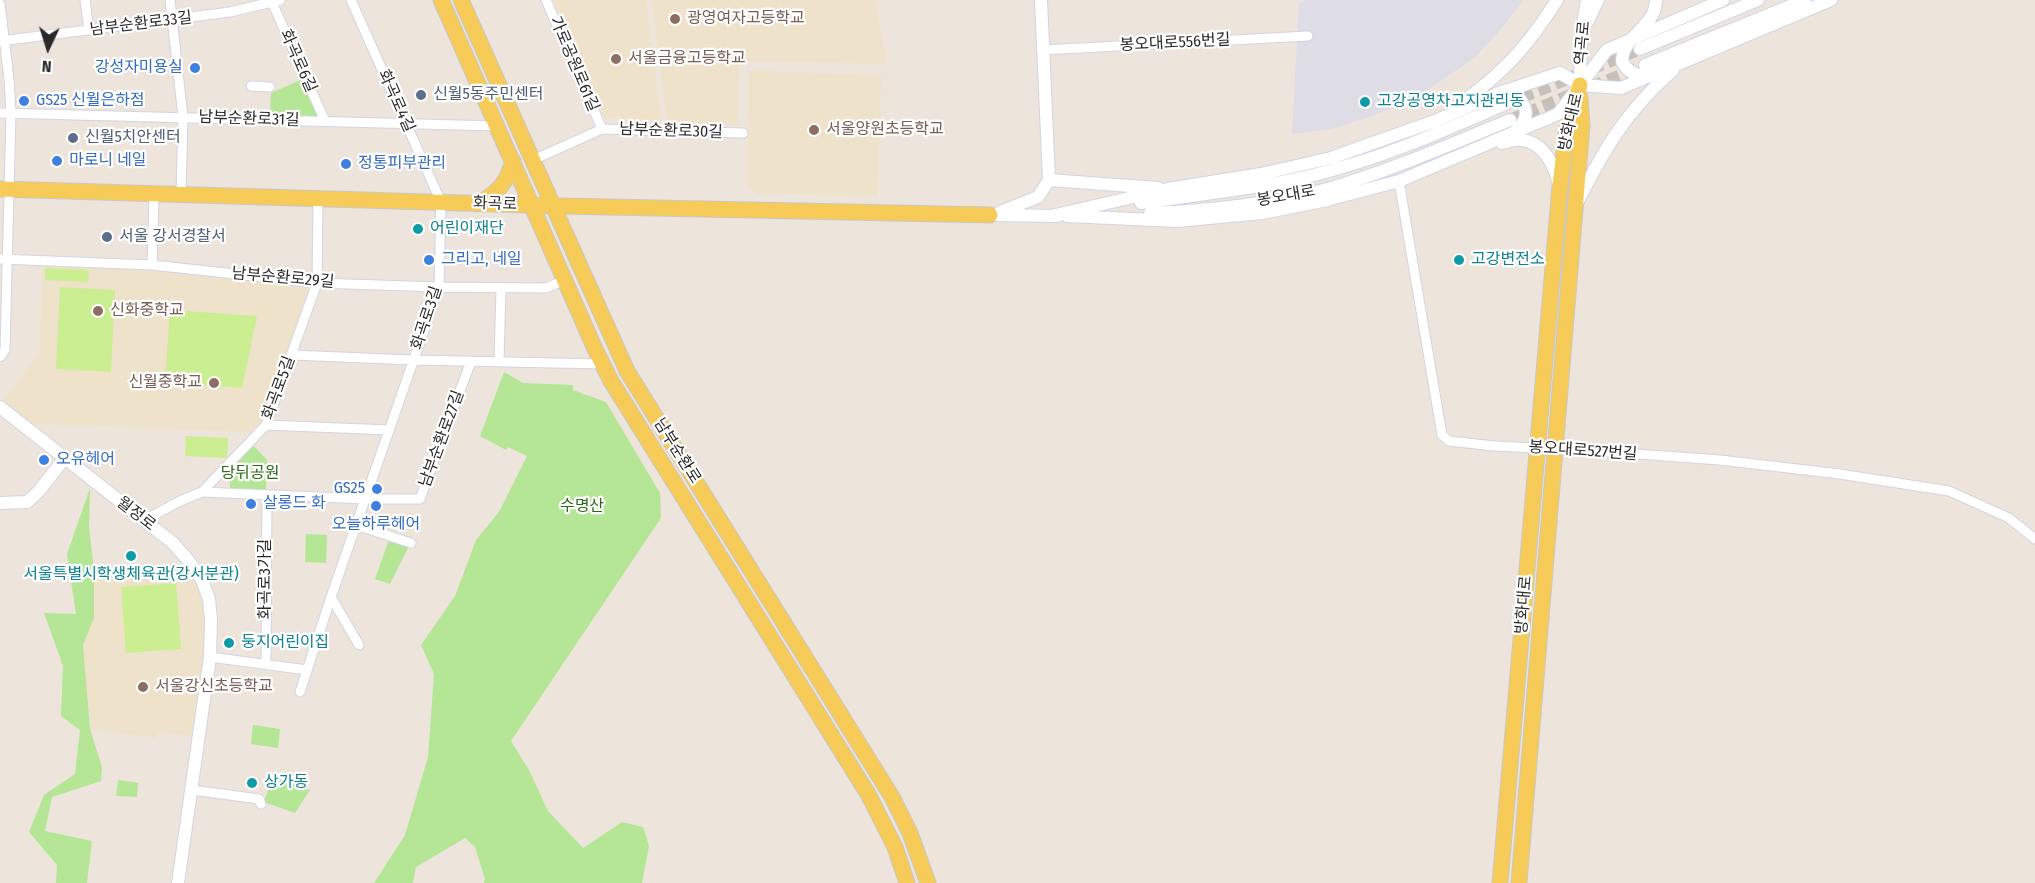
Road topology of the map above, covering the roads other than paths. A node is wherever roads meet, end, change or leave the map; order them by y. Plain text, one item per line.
1 (85, 0) edge
2 (170, 0) edge
3 (351, 0) edge
4 (441, 0) edge
5 (461, 0) edge
6 (546, 0) edge
7 (1041, 0) edge
8 (1557, 0) edge
9 (1587, 0) edge
10 (1598, 0) edge
11 (1656, 0) edge
12 (1723, 0) edge
13 (1758, 0) edge
14 (1805, 0) edge
15 (1831, 0) edge
16 (274, 1) edge
17 (0, 4) edge
18 (172, 20) junction
19 (89, 30) junction
20 (1308, 36) dead end
21 (1581, 36) junction
22 (1633, 38) junction
23 (2, 41) edge
24 (1640, 49) tunnel mouth
25 (1043, 50) junction
26 (1682, 63) junction
27 (1648, 70) junction
28 (251, 86) dead end
29 (1580, 86) junction
30 (270, 87) dead end
31 (1502, 99) junction
32 (0, 113) edge
33 (11, 113) junction
34 (183, 117) junction
35 (1510, 120) tunnel mouth
36 (325, 121) junction
37 (1435, 122) junction
38 (406, 123) junction
39 (497, 126) junction
40 (602, 129) junction
41 (1515, 132) junction
42 (743, 133) dead end
43 (505, 144) junction
44 (1486, 145) junction
45 (532, 157) junction
46 (513, 161) junction
47 (1049, 180) junction
48 (1399, 181) junction
49 (1560, 186) junction
50 (5, 189) edge
51 (1168, 189) junction
52 (154, 194) junction
53 (181, 194) junction
54 (318, 198) junction
55 (441, 202) junction
56 (479, 203) junction
57 (532, 205) junction
58 (554, 206) junction
59 (1574, 209) junction
60 (990, 215) junction
61 (1051, 216) junction
62 (4, 259) edge
63 (556, 260) junction
64 (152, 265) junction
65 (565, 280) junction
66 (317, 283) junction
67 (439, 287) junction
68 (501, 288) junction
69 (591, 288) junction
70 (291, 355) junction
71 (0, 357) edge
72 (413, 360) junction
73 (471, 361) junction
74 (499, 362) junction
75 (602, 364) junction
76 (0, 407) edge
77 (266, 425) junction
78 (389, 430) junction
79 (65, 458) junction
80 (202, 492) junction
81 (267, 495) junction
82 (365, 499) junction
83 (0, 503) edge
84 (145, 520) junction
85 (356, 525) junction
86 (2035, 539) edge
87 (411, 543) dead end
88 (331, 597) junction
89 (359, 645) dead end
90 (210, 657) junction
91 (266, 663) junction
92 (307, 670) junction
93 (300, 692) dead end
94 (192, 790) junction
95 (261, 804) dead end
96 (178, 883) edge
97 (908, 883) edge
98 (928, 883) edge
99 (1500, 883) edge
100 (1519, 883) edge

1 - 19 street
2 - 18 street
3 - 38 street, 화곡로4길
4 - 39 main road, 남부순환로
5 - 45 main road, 남부순환로
6 - 40 street, 가로공원로61길
7 - 25 street
8 - 37 street
9 - 21 street, 역곡로
10 - 21 street
11 - 22 street
12 - 22 street
13 - 24 street
14 - 27 street
15 - 26 street
16 - 18 street, 남부순환로33길
16 - 36 street, 화곡로6길
17 - 23 street
18 - 19 street, 남부순환로33길
18 - 34 street
19 - 23 street, 남부순환로33길
20 - 25 street, 봉오대로556번길
21 - 29 street, 역곡로
22 - 27 street
22 - 29 street
23 - 33 street
25 - 47 street
26 - 27 street
26 - 59 street
27 - 29 street
28 - 30 street, 남부순환로31길
29 - 31 street
29 - 41 street
29 - 49 main road, 방화대로
29 - 59 main road, 방화대로
31 - 37 street
31 - 41 street
31 - 61 street, 봉오대로
32 - 33 street, 남부순환로31길
33 - 34 street, 남부순환로31길
33 - 50 street
34 - 36 street, 남부순환로31길
34 - 53 street
35 - 61 street, 봉오대로
36 - 38 street, 남부순환로31길
37 - 51 street
38 - 39 street, 남부순환로31길
38 - 55 street, 화곡로4길
39 - 43 main road, 남부순환로
40 - 42 street, 남부순환로30길
40 - 45 street, 남부순환로30길
41 - 44 street
43 - 45 main road
43 - 46 main road, 남부순환로
44 - 48 street
44 - 49 street
45 - 58 main road, 남부순환로
46 - 56 main road
46 - 57 main road, 남부순환로
47 - 51 street
47 - 60 street
48 - 61 street
48 - 86 street, 봉오대로527번길, bridge
49 - 99 main road, 방화대로
50 - 52 main road, 화곡로
50 - 62 street
51 - 61 street
52 - 53 main road, 화곡로
52 - 64 street
53 - 54 main road, 화곡로
54 - 55 main road, 화곡로
54 - 66 street, 화곡로5길
55 - 56 main road, 화곡로
55 - 67 street, 화곡로3길
56 - 57 main road, 화곡로
57 - 58 main road, 화곡로
57 - 63 main road, 남부순환로
58 - 60 main road, 화곡로
58 - 69 main road, 남부순환로
59 - 100 main road, 방화대로
60 - 61 street, 봉오대로
62 - 64 street, 남부순환로29길
62 - 71 street
63 - 65 main road, 남부순환로
63 - 69 main road
64 - 66 street, 남부순환로29길
65 - 68 street, 남부순환로29길
65 - 75 main road, 남부순환로
66 - 67 street, 남부순환로29길
66 - 70 street, 화곡로5길
67 - 68 street, 남부순환로29길
67 - 72 street, 화곡로3길
68 - 74 street
69 - 98 main road, 남부순환로
70 - 72 street
70 - 77 street, 화곡로5길
72 - 73 street
72 - 78 street, 화곡로3길
73 - 74 street
73 - 82 street, 남부순환로27길
74 - 75 street
75 - 97 main road, 남부순환로
76 - 79 street, 월정로
77 - 78 street
77 - 80 street, 화곡로5길
78 - 82 street, 화곡로3길
79 - 83 street
79 - 84 street, 월정로
80 - 81 street
80 - 84 street, 화곡로5길
81 - 82 street
81 - 91 street, 화곡로3가길
82 - 85 street, 화곡로3길
84 - 90 street, 월정로
85 - 87 street
85 - 88 street, 화곡로3길
88 - 89 street
88 - 92 street, 화곡로3길
90 - 91 street
90 - 94 street, 월정로
91 - 92 street
92 - 93 street, 화곡로3길
94 - 95 street
94 - 96 street, 월정로

